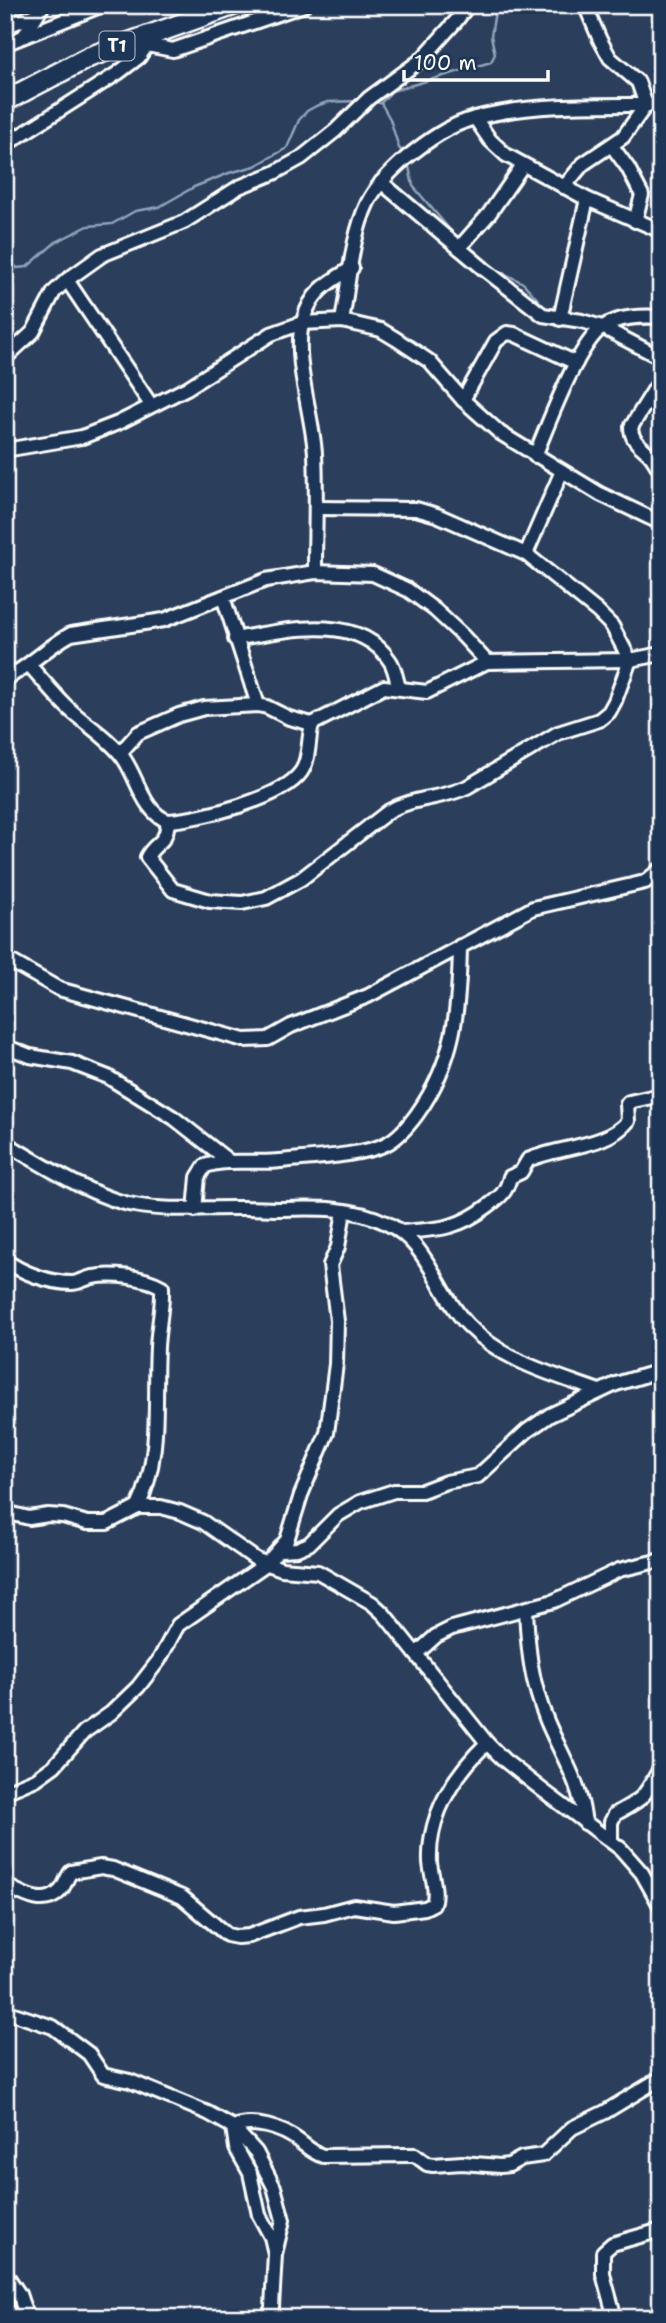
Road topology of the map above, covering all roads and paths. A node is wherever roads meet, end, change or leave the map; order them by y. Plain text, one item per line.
1 (103, 5) edge
2 (234, 5) edge
3 (304, 5) edge
4 (468, 5) edge
5 (585, 5) edge
6 (40, 10) edge
7 (5, 27) edge
8 (24, 36) junction
9 (152, 38) junction
10 (5, 44) edge
11 (5, 101) edge
12 (646, 105) junction
13 (661, 105) edge
14 (475, 118) junction
15 (5, 145) edge
16 (612, 146) junction
17 (523, 165) junction
18 (381, 182) junction
19 (564, 187) junction
20 (587, 199) junction
21 (635, 221) junction
22 (661, 231) edge
23 (459, 248) junction
24 (352, 268) junction
25 (67, 280) junction
26 (661, 317) edge
27 (560, 319) junction
28 (342, 321) junction
29 (302, 323) junction
30 (602, 327) junction
31 (5, 358) edge
32 (661, 358) edge
33 (576, 363) junction
34 (661, 379) edge
35 (463, 400) junction
36 (151, 405) junction
37 (5, 450) edge
38 (656, 451) edge
39 (535, 456) junction
40 (562, 471) junction
41 (661, 471) edge
42 (316, 508) junction
43 (661, 523) edge
44 (526, 554) junction
45 (315, 572) junction
46 (223, 597) junction
47 (235, 639) junction
48 (661, 654) edge
49 (630, 660) junction
50 (487, 662) junction
51 (29, 665) junction
52 (5, 680) edge
53 (399, 687) junction
54 (258, 705) junction
55 (313, 724) junction
56 (120, 753) junction
57 (168, 821) junction
58 (661, 869) edge
59 (460, 946) junction
60 (5, 958) edge
61 (5, 1046) edge
62 (661, 1095) edge
63 (5, 1143) edge
64 (230, 1162) junction
65 (195, 1210) junction
66 (344, 1211) junction
67 (401, 1232) junction
68 (5, 1260) edge
69 (661, 1373) edge
70 (599, 1391) junction
71 (138, 1507) junction
72 (5, 1512) edge
73 (281, 1550) junction
74 (661, 1560) edge
75 (266, 1564) junction
76 (526, 1609) junction
77 (416, 1654) junction
78 (486, 1743) junction
79 (661, 1767) edge
80 (5, 1793) edge
81 (585, 1823) junction
82 (611, 1842) junction
83 (642, 1873) junction
84 (661, 1880) edge
85 (5, 1885) edge
86 (661, 1907) edge
87 (5, 2011) edge
88 (661, 2078) edge
89 (233, 2127) junction
90 (661, 2230) edge
91 (275, 2255) junction
92 (5, 2273) edge
93 (27, 2318) edge
94 (268, 2318) edge
95 (615, 2318) edge

1 - 8 street
2 - 9 highway, T1
3 - 9 street
4 - 25 street
5 - 12 street
6 - 7 street
6 - 8 street
8 - 10 street
9 - 11 highway, T1
9 - 15 street
12 - 13 street
12 - 14 street
12 - 16 street
14 - 17 street
14 - 18 street
16 - 19 street
16 - 21 street
17 - 19 street
17 - 23 street
18 - 23 street
18 - 24 street
19 - 20 street
20 - 21 street
20 - 27 street
21 - 22 street
23 - 27 street
24 - 28 street
24 - 29 street
25 - 31 street
25 - 36 street
26 - 30 street
27 - 30 street
28 - 29 street
28 - 35 street
29 - 36 street
29 - 42 street
30 - 32 street
30 - 33 street
33 - 35 street
33 - 39 street
34 - 38 street
35 - 39 street
36 - 37 street
38 - 41 street
39 - 40 street
40 - 43 street
40 - 44 street
42 - 44 street
42 - 45 street
44 - 49 street
45 - 46 street
45 - 50 street
46 - 47 street
46 - 51 street
47 - 53 street
47 - 54 street
48 - 49 street
49 - 50 street
49 - 57 street
50 - 53 street
51 - 52 street
51 - 56 street
53 - 55 street
54 - 55 street
54 - 56 street
55 - 57 street
56 - 57 street
58 - 59 street
59 - 60 street
59 - 64 street
61 - 64 street
62 - 67 street
63 - 65 street
64 - 65 street
65 - 66 street
66 - 67 street
66 - 73 street
67 - 70 street
68 - 71 street
69 - 70 street
70 - 73 street
71 - 72 street
71 - 75 street
73 - 75 street
74 - 76 street
75 - 77 street
75 - 80 street
76 - 77 street
76 - 81 street
77 - 78 street
78 - 81 street
78 - 85 street
79 - 82 street
81 - 82 street
82 - 83 street
83 - 84 street
83 - 86 street
87 - 89 street
88 - 89 street
89 - 91 street
89 - 91 street
90 - 95 street
91 - 94 street
92 - 93 street

